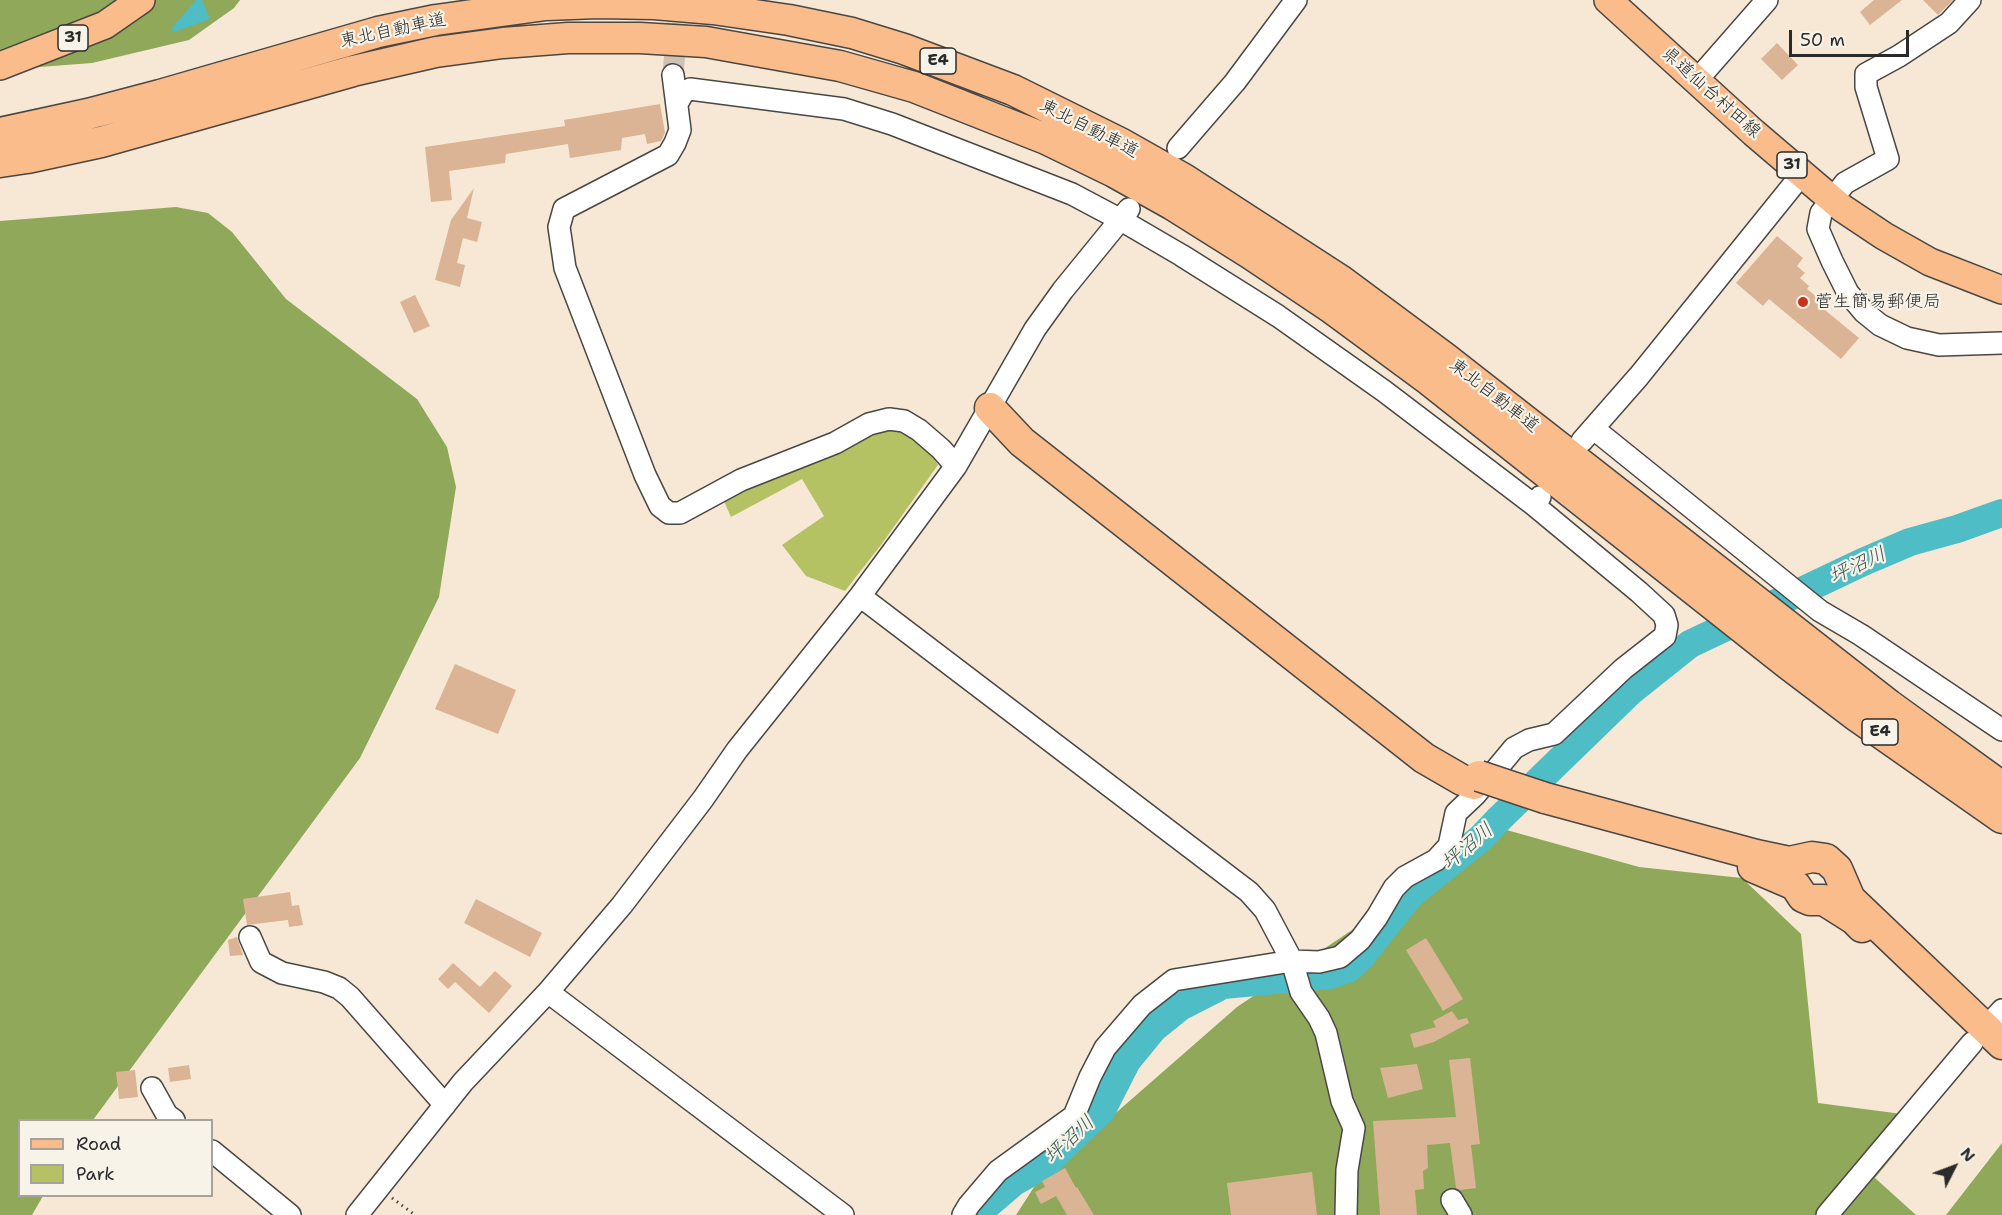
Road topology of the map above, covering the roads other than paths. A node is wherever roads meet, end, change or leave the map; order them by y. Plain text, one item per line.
1 (141, 0) edge
2 (1296, 0) edge
3 (1608, 0) edge
4 (1767, 0) edge
5 (1970, 0) edge
6 (0, 66) edge
7 (673, 75) tunnel mouth
8 (1697, 80) junction
9 (677, 104) junction
10 (0, 133) edge
11 (1178, 148) dead end
12 (0, 162) edge
13 (1802, 174) junction
14 (1831, 198) junction
15 (1125, 214) junction
16 (2002, 290) edge
17 (2002, 343) edge
18 (990, 408) junction
19 (956, 466) junction
20 (860, 596) junction
21 (1798, 634) junction
22 (1788, 664) junction
23 (2002, 730) edge
24 (2002, 771) edge
25 (2002, 787) edge
26 (2002, 818) edge
27 (2002, 835) edge
28 (1800, 872) junction
29 (1831, 888) junction
30 (250, 937) dead end
31 (1295, 972) junction
32 (548, 992) junction
33 (1999, 1025) edge
34 (1972, 1043) dead end
35 (2002, 1055) edge
36 (152, 1088) dead end
37 (444, 1106) junction
38 (173, 1119) edge
39 (213, 1153) edge
40 (290, 1215) edge
41 (357, 1215) edge
42 (843, 1215) edge
43 (963, 1215) edge
44 (1346, 1215) edge
45 (1827, 1215) edge

1 - 6 main road, 31
2 - 11 street
3 - 8 main road, 県道仙台村田線 / 31
4 - 8 street
5 - 14 street
7 - 9 street
8 - 13 main road, 県道仙台村田線 / 31
9 - 15 street
9 - 19 street
10 - 21 highway, 東北自動車道 / E4
12 - 22 highway, 東北自動車道 / E4
13 - 14 main road, 県道仙台村田線 / 31
13 - 23 street
14 - 16 main road, 県道仙台村田線 / 31
14 - 17 street
15 - 18 street
15 - 31 street
18 - 19 street
18 - 28 highway, bridge
19 - 20 street
20 - 31 street
20 - 32 street
21 - 24 highway
21 - 25 highway, 東北自動車道 / E4
22 - 26 highway, 東北自動車道 / E4
22 - 27 highway
28 - 29 highway
28 - 29 highway
29 - 33 highway
29 - 35 highway
30 - 37 street
31 - 43 street
31 - 44 street
32 - 37 street
32 - 42 street
34 - 45 street
36 - 38 street
37 - 41 street
39 - 40 street

